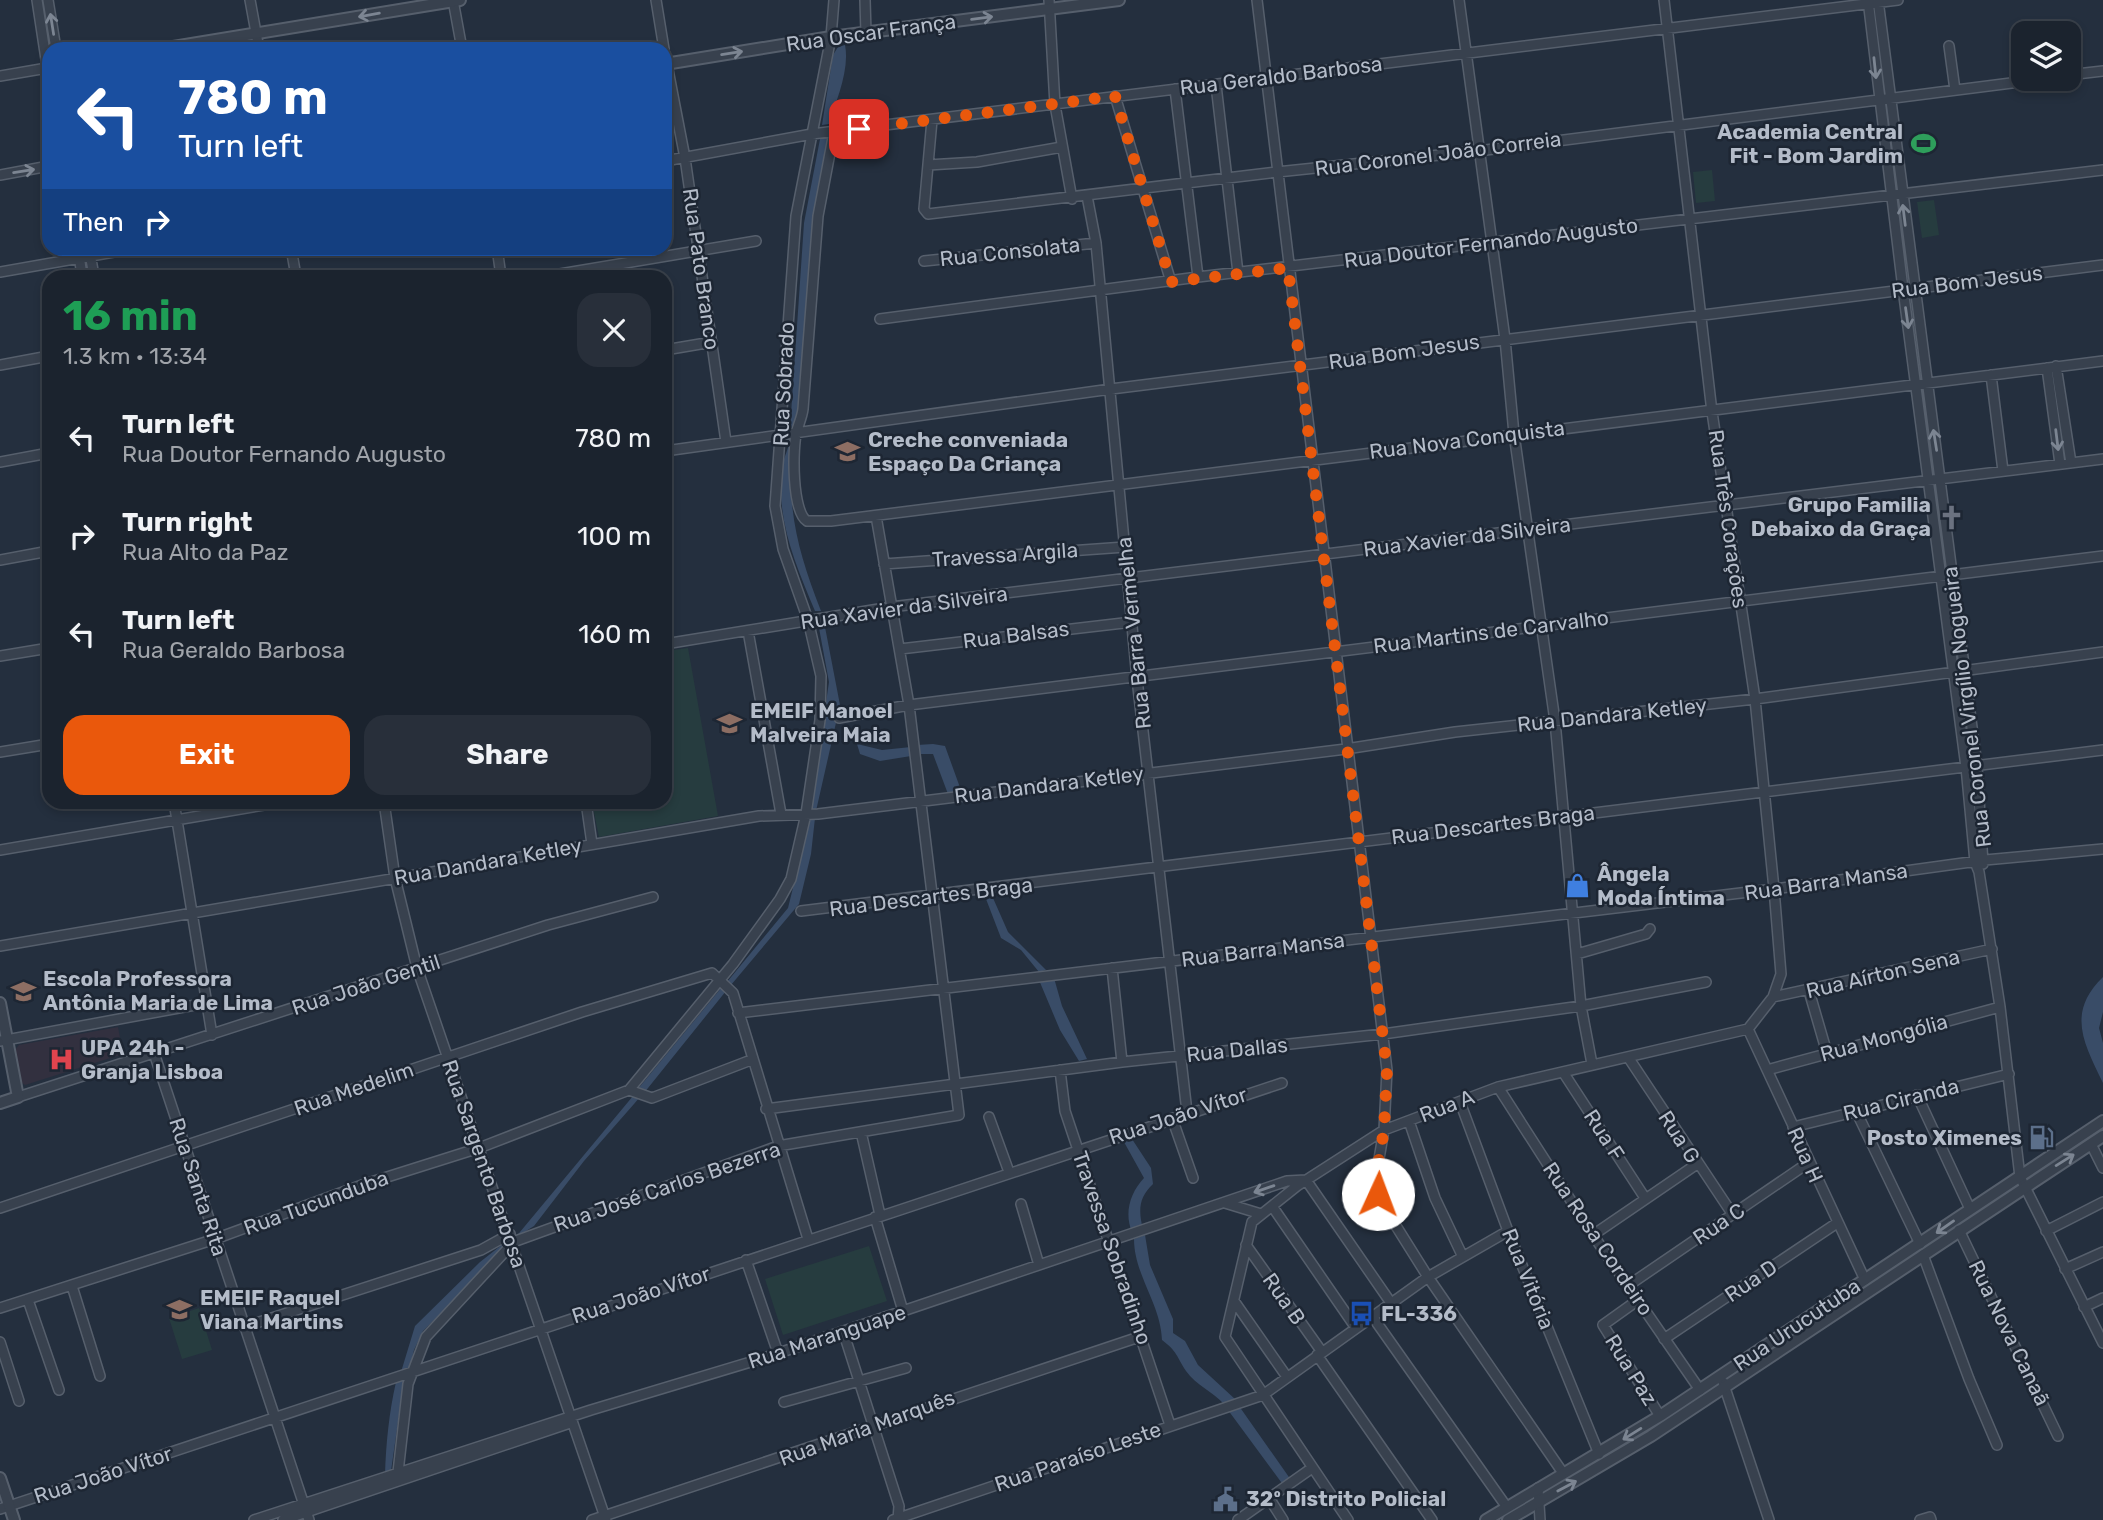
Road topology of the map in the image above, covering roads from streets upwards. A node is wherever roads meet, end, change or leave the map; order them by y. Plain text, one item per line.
1 (37, 0) edge
2 (48, 0) edge
3 (250, 0) edge
4 (456, 0) edge
5 (656, 0) edge
6 (834, 0) edge
7 (865, 0) edge
8 (1119, 0) edge
9 (1256, 0) edge
10 (1459, 0) edge
11 (1664, 0) edge
12 (1802, 0) edge
13 (1898, 0) edge
14 (1874, 2) edge
15 (1049, 5) edge
16 (1803, 12) junction
17 (1668, 29) junction
18 (866, 33) junction
19 (256, 34) junction
20 (831, 37) junction
21 (43, 42) edge
22 (55, 42) edge
23 (205, 42) edge
24 (258, 42) edge
25 (461, 42) edge
26 (663, 42) edge
27 (1949, 46) dead end
28 (1465, 54) junction
29 (672, 60) edge
30 (2103, 71) edge
31 (42, 72) edge
32 (2081, 74) edge
33 (0, 76) edge
34 (1265, 79) junction
35 (2011, 83) edge
36 (1216, 85) junction
37 (1175, 89) junction
38 (1955, 90) junction
39 (672, 92) edge
40 (1115, 96) junction
41 (1890, 99) junction
42 (1879, 100) junction
43 (1055, 105) junction
44 (932, 120) junction
45 (1678, 124) junction
46 (834, 132) junction
47 (812, 134) junction
48 (1062, 147) junction
49 (1478, 151) junction
50 (685, 158) junction
51 (672, 160) edge
52 (928, 165) junction
53 (42, 167) edge
54 (2103, 170) edge
55 (1277, 172) junction
56 (0, 175) edge
57 (1227, 177) junction
58 (1185, 183) junction
59 (1141, 190) junction
60 (1891, 192) junction
61 (1902, 192) junction
62 (1087, 196) junction
63 (1072, 198) junction
64 (1688, 218) junction
65 (755, 241) dead end
66 (1096, 243) junction
67 (1491, 244) junction
68 (698, 249) junction
69 (672, 254) edge
70 (67, 256) edge
71 (659, 256) edge
72 (924, 261) dead end
73 (2103, 265) edge
74 (1288, 268) junction
75 (581, 270) edge
76 (0, 272) edge
77 (1238, 273) junction
78 (1198, 277) junction
79 (1171, 282) junction
80 (1903, 289) junction
81 (1914, 289) junction
82 (1100, 291) junction
83 (1700, 316) junction
84 (880, 319) dead end
85 (1505, 339) junction
86 (712, 342) junction
87 (672, 350) edge
88 (42, 357) edge
89 (2103, 361) edge
90 (0, 365) edge
91 (1301, 366) junction
92 (2052, 367) junction
93 (1991, 376) junction
94 (1921, 384) junction
95 (1111, 389) junction
96 (1712, 412) junction
97 (2059, 415) junction
98 (796, 431) junction
99 (782, 433) junction
100 (1514, 434) junction
101 (726, 442) junction
102 (672, 451) edge
103 (42, 454) edge
104 (1312, 459) junction
105 (2103, 459) edge
106 (0, 462) edge
107 (2071, 463) junction
108 (2060, 464) junction
109 (2003, 471) junction
110 (1941, 479) junction
111 (1929, 480) junction
112 (1120, 487) junction
113 (1728, 506) junction
114 (876, 516) junction
115 (1529, 529) junction
116 (1125, 547) junction
117 (42, 552) edge
118 (1325, 554) junction
119 (2103, 556) edge
120 (0, 560) edge
121 (884, 564) junction
122 (1952, 573) junction
123 (1941, 575) junction
124 (1128, 580) junction
125 (1740, 602) junction
126 (891, 607) junction
127 (808, 620) junction
128 (1132, 622) junction
129 (1542, 625) junction
130 (748, 631) junction
131 (672, 643) edge
132 (42, 649) edge
133 (900, 649) junction
134 (1338, 652) junction
135 (2103, 652) edge
136 (0, 656) edge
137 (1965, 670) junction
138 (1954, 671) junction
139 (1137, 679) junction
140 (1755, 699) junction
141 (909, 705) junction
142 (839, 718) dead end
143 (1555, 720) junction
144 (42, 745) edge
145 (1346, 749) junction
146 (2103, 750) edge
147 (0, 752) edge
148 (1977, 766) junction
149 (1966, 767) junction
150 (1147, 773) junction
151 (1765, 793) junction
152 (920, 801) junction
153 (175, 809) edge
154 (239, 809) edge
155 (385, 809) edge
156 (587, 809) edge
157 (781, 814) junction
158 (806, 814) junction
159 (1563, 817) junction
160 (177, 819) junction
161 (1360, 842) junction
162 (592, 844) junction
163 (0, 849) edge
164 (2103, 849) edge
165 (1980, 861) junction
166 (1159, 869) junction
167 (395, 878) junction
168 (1774, 889) junction
169 (653, 897) dead end
170 (932, 898) junction
171 (801, 911) dead end
172 (191, 912) junction
173 (1574, 912) junction
174 (1650, 929) dead end
175 (1372, 937) junction
176 (0, 946) edge
177 (1992, 950) junction
178 (1577, 954) junction
179 (1169, 961) junction
180 (417, 968) junction
181 (1112, 968) junction
182 (721, 980) junction
183 (1706, 982) dead end
184 (945, 989) junction
185 (1809, 991) junction
186 (1773, 997) junction
187 (0, 1003) edge
188 (206, 1003) junction
189 (1581, 1006) junction
190 (2000, 1007) junction
191 (738, 1013) junction
192 (1748, 1029) junction
193 (1383, 1034) junction
194 (212, 1035) junction
195 (3, 1040) edge
196 (154, 1053) junction
197 (1827, 1053) junction
198 (1179, 1057) junction
199 (1628, 1057) junction
200 (448, 1058) junction
201 (751, 1060) junction
202 (1122, 1062) junction
203 (1592, 1064) junction
204 (1060, 1070) junction
205 (1767, 1070) junction
206 (1563, 1072) junction
207 (2009, 1073) junction
208 (1282, 1083) dead end
209 (956, 1085) junction
210 (1498, 1087) junction
211 (630, 1090) junction
212 (1917, 1095) junction
213 (18, 1097) junction
214 (1460, 1102) junction
215 (0, 1103) edge
216 (766, 1109) junction
217 (1856, 1111) junction
218 (1187, 1112) junction
219 (989, 1117) dead end
220 (1172, 1118) junction
221 (1409, 1121) junction
222 (2103, 1121) edge
223 (1793, 1127) junction
224 (1384, 1130) junction
225 (861, 1132) junction
226 (2103, 1136) edge
227 (2091, 1144) junction
228 (778, 1146) junction
229 (184, 1147) junction
230 (479, 1148) junction
231 (1078, 1148) junction
232 (1808, 1163) junction
233 (1697, 1164) junction
234 (2103, 1168) edge
235 (1009, 1172) junction
236 (1193, 1178) dead end
237 (1306, 1180) junction
238 (2022, 1181) junction
239 (1645, 1198) junction
240 (2103, 1202) edge
241 (1224, 1203) junction
242 (1021, 1204) dead end
243 (1272, 1206) junction
244 (0, 1208) edge
245 (1970, 1209) junction
246 (1261, 1214) junction
247 (1733, 1215) junction
248 (878, 1216) junction
249 (1837, 1223) junction
250 (1959, 1230) junction
251 (1508, 1231) junction
252 (2046, 1231) junction
253 (1593, 1235) junction
254 (215, 1239) junction
255 (808, 1239) junction
256 (511, 1240) junction
257 (1111, 1242) junction
258 (1246, 1245) junction
259 (1921, 1249) junction
260 (2103, 1252) edge
261 (1462, 1255) junction
262 (746, 1260) junction
263 (1039, 1265) junction
264 (2065, 1269) junction
265 (1428, 1277) junction
266 (1865, 1280) junction
267 (1629, 1285) junction
268 (72, 1286) junction
269 (2103, 1298) edge
270 (28, 1300) junction
271 (1638, 1300) junction
272 (1234, 1301) junction
273 (1391, 1303) junction
274 (2084, 1307) junction
275 (0, 1308) edge
276 (1828, 1310) junction
277 (903, 1311) junction
278 (1372, 1316) junction
279 (1812, 1322) junction
280 (244, 1327) junction
281 (541, 1328) junction
282 (1356, 1328) junction
283 (843, 1331) junction
284 (1142, 1336) junction
285 (1664, 1339) junction
286 (0, 1342) edge
287 (2103, 1343) edge
288 (778, 1353) junction
289 (1319, 1354) junction
290 (906, 1368) dead end
291 (412, 1371) junction
292 (100, 1376) dead end
293 (1721, 1376) junction
294 (1287, 1377) junction
295 (859, 1382) junction
296 (1725, 1387) junction
297 (59, 1390) dead end
298 (1700, 1390) junction
299 (1263, 1395) junction
300 (19, 1401) dead end
301 (784, 1402) dead end
302 (1660, 1416) junction
303 (273, 1418) junction
304 (570, 1420) junction
305 (1170, 1425) junction
306 (873, 1426) junction
307 (2058, 1436) dead end
308 (1997, 1445) dead end
309 (1599, 1454) junction
310 (1312, 1468) junction
311 (398, 1472) junction
312 (1563, 1474) junction
313 (0, 1478) edge
314 (1538, 1488) junction
315 (1269, 1499) junction
316 (1539, 1501) junction
317 (899, 1506) junction
318 (1506, 1506) junction
319 (5, 1508) edge
320 (307, 1511) edge
321 (908, 1517) edge
322 (605, 1518) edge
323 (896, 1519) edge
324 (14, 1520) edge
325 (254, 1520) edge
326 (283, 1520) edge
327 (592, 1520) edge
328 (1238, 1520) edge
329 (1283, 1520) edge
330 (1348, 1520) edge
331 (1432, 1520) edge
332 (1486, 1520) edge
333 (1508, 1520) edge
334 (1540, 1520) edge
335 (1769, 1520) edge
336 (1920, 1520) edge
337 (1931, 1520) edge

1 - 21 street
22 -> 2 street
3 - 19 street
4 -> 19 street
4 - 25 street
5 - 26 street
6 - 20 street, Rua Sobrado
7 - 18 street
8 - 15 street, Rua Oscar França
9 - 34 street
10 - 28 street
11 - 17 street, Rua Três Corações
12 - 16 street
13 - 14 street, Rua Geraldo Barbosa
14 - 16 street, Rua Geraldo Barbosa
14 - 41 street, Rua Coronel Virgílio Nogueira
14 -> 42 street, Rua Coronel Virgílio Nogueira
18 -> 15 street, Rua Oscar França
15 - 43 street
16 - 17 street, Rua Geraldo Barbosa
17 - 28 street, Rua Geraldo Barbosa
17 - 45 street, Rua Três Corações
18 - 20 street, Rua Oscar França
19 - 23 street
19 - 24 street
29 -> 20 street, Rua Oscar França
20 - 47 street, Rua Sobrado
27 - 38 street
28 - 34 street, Rua Geraldo Barbosa
28 - 49 street
30 - 32 street
31 - 33 street
34 - 36 street, Rua Geraldo Barbosa
34 - 55 street
35 - 38 street, Rua Coronel João Correia
36 - 37 street, Rua Geraldo Barbosa
36 - 57 street
37 - 40 street, Rua Geraldo Barbosa
37 - 58 street
38 - 41 street, Rua Coronel João Correia
39 - 50 street, Rua Pato Branco
40 - 43 street, Rua Geraldo Barbosa
40 - 59 street
41 - 42 street, Rua Coronel João Correia
41 - 61 street, Rua Coronel Virgílio Nogueira
42 - 45 street, Rua Coronel João Correia
42 - 60 street, Rua Coronel Virgílio Nogueira
43 - 44 street, Rua Geraldo Barbosa
43 - 48 street
44 - 46 street, Rua Geraldo Barbosa
44 - 52 street, Rua Coronel João Correia
45 - 49 street, Rua Coronel João Correia
45 - 64 street, Rua Três Corações
46 - 47 street, Rua Geraldo Barbosa
46 - 98 street
47 - 50 street, Rua Geraldo Barbosa
47 - 99 street, Rua Sobrado
48 - 52 street
48 - 63 street
49 - 55 street, Rua Coronel João Correia
49 - 67 street
50 - 51 street, Rua Geraldo Barbosa
50 - 68 street, Rua Pato Branco
52 - 63 street, Rua Coronel João Correia
56 -> 53 street
54 - 61 street, Rua Doutor Fernando Augusto
55 - 57 street, Rua Coronel João Correia
55 - 74 street
57 - 58 street, Rua Coronel João Correia
57 - 77 street
58 - 59 street, Rua Coronel João Correia
58 - 78 street
59 - 62 street, Rua Coronel João Correia
59 - 79 street
60 - 61 street, Rua Doutor Fernando Augusto
60 - 64 street, Rua Doutor Fernando Augusto
60 - 80 street, Rua Coronel Virgílio Nogueira
81 -> 61 street, Rua Coronel Virgílio Nogueira
62 - 63 street, Rua Coronel João Correia
62 - 66 street, Rua Barra Vermelha
64 - 67 street, Rua Doutor Fernando Augusto
64 - 83 street, Rua Três Corações
65 - 68 street
66 - 72 street, Rua Consolata
66 - 82 street, Rua Barra Vermelha
67 - 74 street, Rua Doutor Fernando Augusto
67 - 85 street
68 - 69 street
68 - 86 street, Rua Pato Branco
70 - 76 street
71 - 75 street
73 - 81 street, Rua Bom Jesus
74 - 77 street, Rua Doutor Fernando Augusto
74 - 91 street
77 - 78 street, Rua Doutor Fernando Augusto
78 - 79 street, Rua Doutor Fernando Augusto
79 - 82 street, Rua Doutor Fernando Augusto
80 - 81 street, Rua Bom Jesus
80 - 83 street, Rua Bom Jesus
80 -> 94 street, Rua Coronel Virgílio Nogueira
81 - 94 street, Rua Coronel Virgílio Nogueira
82 - 84 street, Rua Doutor Fernando Augusto
82 - 95 street, Rua Barra Vermelha
83 - 85 street, Rua Bom Jesus
83 - 96 street, Rua Três Corações
85 - 91 street, Rua Bom Jesus
85 - 100 street
86 - 87 street
86 - 101 street, Rua Pato Branco
88 - 90 street
89 - 92 street, Rua Nova Conquista
91 - 95 street, Rua Bom Jesus
91 - 104 street
92 - 93 street, Rua Nova Conquista
92 - 97 street
93 - 94 street, Rua Nova Conquista
93 - 109 street
94 - 96 street, Rua Nova Conquista
110 -> 94 street, Rua Coronel Virgílio Nogueira
94 - 111 street, Rua Coronel Virgílio Nogueira
95 - 98 street, Rua Bom Jesus
95 - 112 street, Rua Barra Vermelha
96 - 100 street, Rua Nova Conquista
96 - 113 street, Rua Três Corações
97 - 107 street
97 -> 108 street
98 - 99 street, Rua Bom Jesus
98 - 114 street, Rua Nova Conquista
99 - 101 street, Rua Bom Jesus
99 - 127 street, Rua Sobrado
100 - 104 street, Rua Nova Conquista
100 - 115 street
101 - 102 street, Rua Bom Jesus
103 - 106 street
104 - 112 street, Rua Nova Conquista
104 - 118 street
105 - 107 street, Rua Xavier da Silveira
107 - 108 street, Rua Xavier da Silveira
108 - 109 street, Rua Xavier da Silveira
109 - 110 street, Rua Xavier da Silveira
110 - 111 street, Rua Xavier da Silveira
110 - 122 street, Rua Coronel Virgílio Nogueira
111 - 113 street, Rua Xavier da Silveira
111 - 123 street, Rua Coronel Virgílio Nogueira
112 - 114 street, Rua Nova Conquista
112 - 116 street, Rua Barra Vermelha
113 - 115 street, Rua Xavier da Silveira
113 - 125 street, Rua Três Corações
114 - 121 street
115 - 118 street, Rua Xavier da Silveira
115 - 129 street
116 - 121 street, Travessa Argila
116 - 124 street, Rua Barra Vermelha
117 - 120 street
118 - 124 street, Rua Xavier da Silveira
118 - 134 street
119 - 122 street, Rua Martins de Carvalho
121 - 126 street
122 - 123 street, Rua Martins de Carvalho
122 - 137 street, Rua Coronel Virgílio Nogueira
123 - 125 street, Rua Martins de Carvalho
123 - 138 street, Rua Coronel Virgílio Nogueira
124 - 126 street, Rua Xavier da Silveira
124 - 128 street, Rua Barra Vermelha
125 - 129 street, Rua Martins de Carvalho
125 - 140 street, Rua Três Corações
126 - 127 street, Rua Xavier da Silveira
126 - 133 street
127 - 130 street, Rua Xavier da Silveira
127 - 158 street, Rua Sobrado
128 - 133 street, Rua Balsas
128 - 139 street, Rua Barra Vermelha
129 - 134 street, Rua Martins de Carvalho
129 - 143 street
130 - 131 street, Rua Xavier da Silveira
130 - 157 street
132 - 136 street
133 - 141 street
134 - 139 street, Rua Martins de Carvalho
134 - 145 street
135 - 137 street, Rua Dandara Ketley
137 - 138 street, Rua Dandara Ketley
137 - 148 street, Rua Coronel Virgílio Nogueira
138 - 140 street, Rua Dandara Ketley
138 - 149 street, Rua Coronel Virgílio Nogueira
139 - 141 street, Rua Martins de Carvalho
139 - 150 street, Rua Barra Vermelha
140 - 143 street, Rua Dandara Ketley
140 - 151 street, Rua Três Corações
141 - 142 street, Rua Martins de Carvalho
141 - 152 street
143 - 145 street, Rua Dandara Ketley
143 - 159 street
144 - 147 street
145 - 150 street, Rua Dandara Ketley
145 - 161 street
146 - 148 street, Rua Descartes Braga
148 - 149 street, Rua Descartes Braga
148 - 165 street, Rua Coronel Virgílio Nogueira
149 - 151 street, Rua Descartes Braga
149 - 165 street, Rua Coronel Virgílio Nogueira
150 - 152 street, Rua Dandara Ketley
150 - 166 street, Rua Barra Vermelha
151 - 159 street, Rua Descartes Braga
151 - 168 street, Rua Três Corações
152 - 158 street, Rua Dandara Ketley
152 - 170 street
153 - 160 street
154 - 160 street
155 - 167 street, Rua Sargento Barbosa
156 - 162 street
157 - 158 street, Rua Dandara Ketley
157 - 162 street, Rua Dandara Ketley
158 - 182 street, Rua Sobrado
159 - 161 street, Rua Descartes Braga
159 - 173 street
160 - 163 street
160 - 172 street
161 - 166 street, Rua Descartes Braga
161 - 175 street
162 - 167 street, Rua Dandara Ketley
164 - 165 street, Rua Barra Mansa
165 - 168 street, Rua Barra Mansa
165 - 177 street, Rua Coronel Virgílio Nogueira
166 - 170 street, Rua Descartes Braga
166 - 179 street, Rua Barra Vermelha
167 - 172 street, Rua Dandara Ketley
167 - 180 street, Rua Sargento Barbosa
168 - 173 street, Rua Barra Mansa
168 - 186 street, Rua Três Corações
169 - 180 street, Rua João Gentil
170 - 171 street, Rua Descartes Braga
170 - 184 street
172 - 176 street, Rua Dandara Ketley
172 - 188 street
173 - 175 street, Rua Barra Mansa
173 - 178 street
174 - 178 street
175 - 179 street, Rua Barra Mansa
175 - 193 street
177 - 185 street, Rua Aírton Sena
177 - 190 street, Rua Coronel Virgílio Nogueira
178 - 189 street
179 - 181 street, Rua Barra Mansa
179 - 198 street, Rua Barra Vermelha
180 - 194 street, Rua João Gentil
180 - 200 street, Rua Sargento Barbosa
181 - 184 street, Rua Barra Mansa
181 - 202 street
182 - 191 street
182 - 200 street, Rua Medelim
182 - 211 street, Rua Sobrado
183 - 189 street, Rua Dallas
184 - 191 street, Rua Barra Mansa
184 - 209 street
185 - 186 street, Rua Aírton Sena
185 - 197 street
186 - 192 street, Rua Três Corações
187 - 195 street
188 - 194 street
188 - 195 street
189 - 193 street, Rua Dallas
189 - 203 street
190 - 197 street, Rua Mongólia
190 - 207 street, Rua Coronel Virgílio Nogueira
191 - 201 street
192 - 199 street, Rua A
192 - 205 street, Rua H
193 - 198 street, Rua Dallas
193 - 224 street
194 - 196 street, Rua João Gentil
195 - 213 street
196 - 213 street, Rua João Gentil
196 - 229 street, Rua Santa Rita
197 - 205 street, Rua Mongólia
198 - 202 street, Rua Dallas
198 - 218 street, Rua Barra Vermelha
199 - 203 street, Rua A
199 - 233 street, Rua G
200 - 229 street, Rua Medelim
200 - 230 street, Rua Sargento Barbosa
201 - 211 street
201 - 216 street
202 - 204 street, Rua Dallas
203 - 206 street, Rua A
204 - 209 street, Rua Dallas
204 - 231 street, Travessa Sobradinho
205 - 223 street, Rua H
206 - 210 street, Rua A
206 - 239 street, Rua F
207 - 212 street, Rua Ciranda
207 - 238 street, Rua Coronel Virgílio Nogueira
208 - 218 street, Rua João Vítor
209 - 216 street, Rua Dallas
209 - 225 street, Rua José Carlos Bezerra
210 - 214 street, Rua A
210 - 253 street, Rua Rosa Cordeiro
211 - 230 street, Rua Tucunduba
212 - 217 street, Rua Ciranda
212 - 245 street
213 - 215 street, Rua João Gentil
214 - 221 street, Rua A
214 - 251 street, Rua Vitória
216 - 228 street
217 - 223 street, Rua Ciranda
217 - 259 street
218 - 220 street, Rua João Vítor
219 - 235 street
220 - 231 street, Rua João Vítor
220 - 236 street
221 - 224 street, Rua A
221 - 261 street
222 - 238 street, Rua Urucutuba
223 - 232 street, Rua H
224 - 237 street, Rua A
224 - 265 street
225 - 228 street, Rua José Carlos Bezerra
225 - 248 street
226 - 227 street, Rua Urucutuba
227 - 234 street
238 -> 227 street, Rua Urucutuba
228 - 255 street
228 - 256 street, Rua José Carlos Bezerra
229 - 244 street, Rua Medelim
229 - 254 street, Rua Santa Rita
230 - 254 street, Rua Tucunduba
230 - 256 street, Rua Sargento Barbosa
231 - 235 street, Rua João Vítor
231 - 257 street, Travessa Sobradinho
232 - 247 street, Rua C
232 - 249 street, Rua H
233 - 239 street
233 - 247 street, Rua G
235 - 248 street, Rua João Vítor
237 -> 241 street, Rua Maranguape
237 - 243 street, Rua A
237 - 273 street
238 - 245 street, Rua Urucutuba
238 - 250 street, Rua Urucutuba
238 - 252 street, Rua Coronel Virgílio Nogueira
239 - 253 street
240 - 252 street
241 - 246 street
241 - 257 street, Rua Maranguape
242 - 263 street
243 - 246 street, Rua A
243 - 282 street
245 -> 259 street, Rua Urucutuba
246 - 258 street, Rua A
247 - 267 street, Rua C
248 - 255 street, Rua João Vítor
248 - 277 street
249 - 266 street, Rua H
249 - 285 street, Rua D
250 - 259 street, Rua Urucutuba
250 - 307 street, Rua Nova Canaã
251 - 261 street, Rua Paraíso Leste
251 - 309 street, Rua Vitória
252 - 264 street, Rua Coronel Virgílio Nogueira
253 - 267 street, Rua Rosa Cordeiro
254 - 268 street, Rua Tucunduba
254 - 280 street, Rua Santa Rita
255 - 262 street, Rua João Vítor
256 - 280 street, Rua José Carlos Bezerra
256 - 281 street, Rua Sargento Barbosa
256 - 291 street
257 - 263 street, Rua Maranguape
257 - 284 street, Travessa Sobradinho
258 - 272 street, Rua A
258 - 289 street, Rua B
259 - 266 street, Rua Urucutuba
259 - 276 street, Rua Urucutuba
259 - 308 street
260 - 264 street
261 - 265 street, Rua Paraíso Leste
262 - 281 street, Rua João Vítor
262 - 288 street
263 - 277 street, Rua Maranguape
264 - 274 street, Rua Coronel Virgílio Nogueira
265 - 273 street, Rua Paraíso Leste
265 - 312 street
266 - 276 street, Rua Urucutuba
267 - 271 street, Rua Rosa Cordeiro
268 - 270 street, Rua Tucunduba
268 - 292 street
269 - 274 street
270 - 275 street, Rua Tucunduba
270 - 297 street
271 - 285 street, Rua Rosa Cordeiro
271 - 302 street, Rua Paz
272 - 294 street
272 - 299 street, Rua A
273 - 278 street, Rua Paraíso Leste
274 - 287 street, Rua Coronel Virgílio Nogueira
276 - 279 street, Rua Urucutuba
277 - 283 street, Rua Maranguape
278 - 282 street, Rua Paraíso Leste
278 - 318 street
279 - 293 street, Rua Urucutuba
279 - 296 street, Rua Urucutuba
280 - 303 street, Rua Santa Rita
281 - 291 street, Rua João Vítor
281 - 304 street, Rua Sargento Barbosa
282 - 289 street, Rua Paraíso Leste
283 - 288 street, Rua Maranguape
283 - 295 street
284 - 305 street, Travessa Sobradinho
284 - 306 street, Rua Maria Marquês
285 - 298 street, Rua Rosa Cordeiro
286 - 300 street
288 - 304 street, Rua Maranguape
289 - 294 street, Rua Paraíso Leste
289 - 331 street, Rua B
290 - 295 street
291 - 303 street, Rua João Vítor
291 - 311 street
293 - 296 street
293 - 298 street, Rua Urucutuba
294 - 299 street, Rua Paraíso Leste
295 - 301 street
295 - 306 street
316 -> 296 street, Rua Urucutuba
296 - 335 street
298 - 302 street, Rua Urucutuba
299 - 305 street, Rua Paraíso Leste
299 - 310 street
302 -> 309 street, Rua Urucutuba
303 - 319 street, Rua João Vítor
303 - 320 street, Rua Santa Rita
304 - 311 street, Rua Maranguape
304 - 320 street, Rua Maranguape
304 - 322 street, Rua Sargento Barbosa
305 - 321 street, Rua Paraíso Leste
306 - 317 street
306 - 322 street, Rua Maria Marquês
309 - 312 street, Rua Urucutuba
310 - 315 street
310 - 330 street
311 - 320 street, Rua Maranguape
312 - 314 street, Rua Urucutuba
313 - 319 street
314 - 316 street
314 - 318 street, Rua Urucutuba
315 - 328 street
315 - 329 street
316 - 333 street, Rua Urucutuba
316 - 334 street
317 - 321 street
317 - 323 street
318 - 332 street, Rua Urucutuba
319 - 324 street
320 - 325 street, Rua Maranguape
320 - 326 street, Rua Maranguape
321 - 323 street, Rua Paraíso Leste
322 - 327 street, Rua Maria Marquês
336 - 337 street

